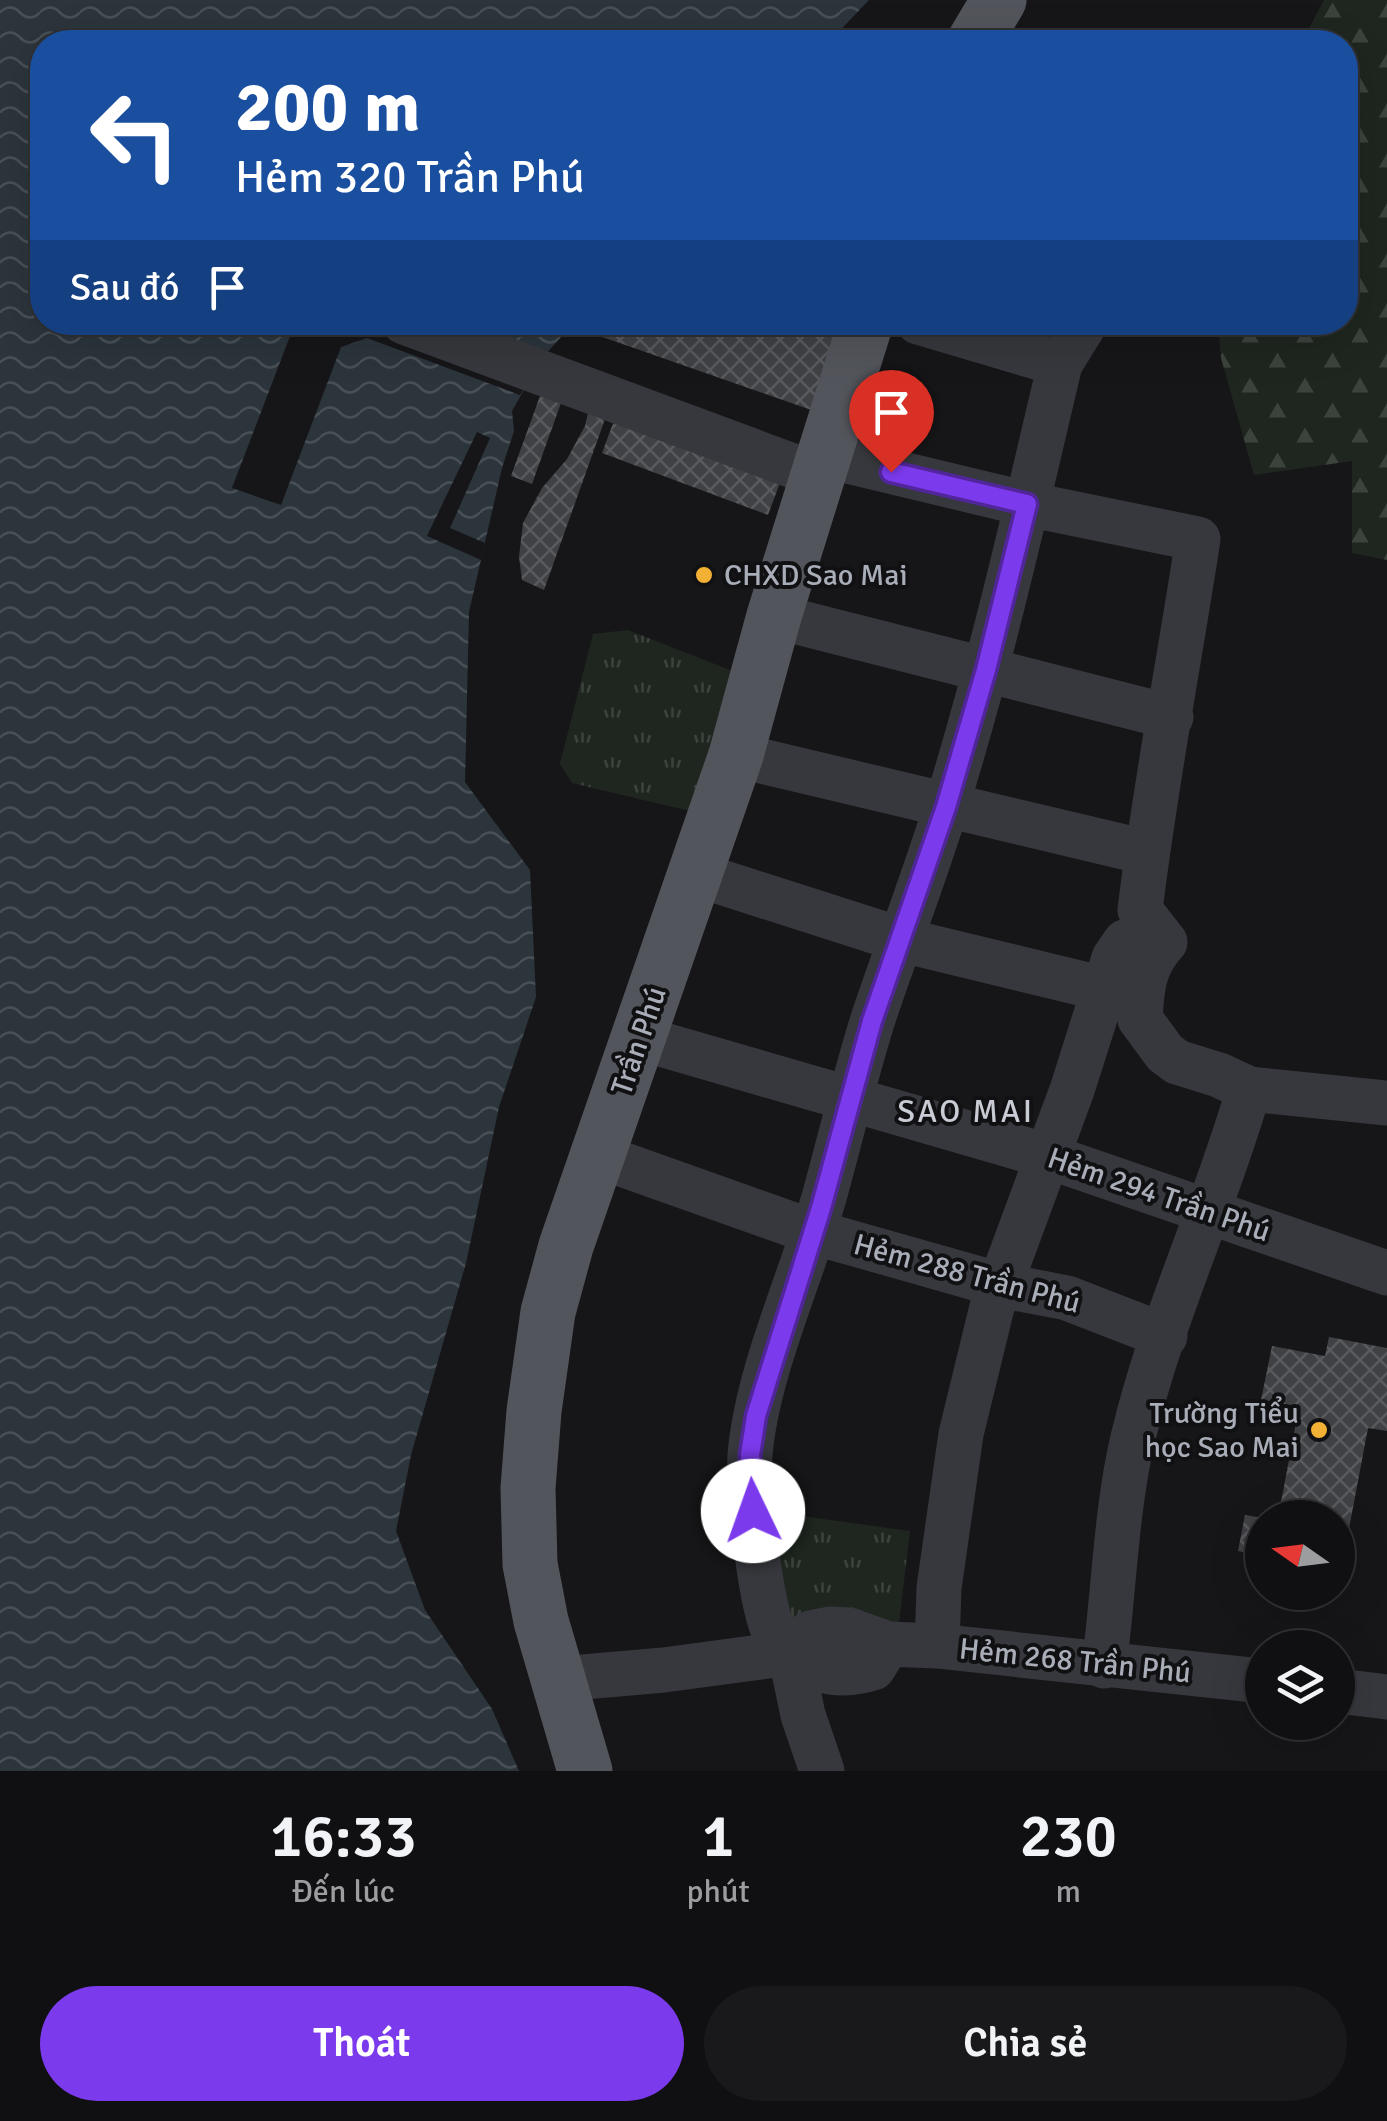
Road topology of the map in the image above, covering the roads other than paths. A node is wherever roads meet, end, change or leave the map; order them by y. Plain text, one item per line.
1 (999, 0) edge
2 (981, 30) edge
3 (442, 335) edge
4 (862, 335) edge
5 (962, 335) edge
6 (1078, 335) edge
7 (1060, 364) junction
8 (820, 465) junction
9 (1027, 504) junction
10 (774, 616) junction
11 (986, 670) junction
12 (1171, 718) junction
13 (736, 755) junction
14 (946, 807) junction
15 (1145, 852) junction
16 (696, 874) junction
17 (902, 940) junction
18 (1165, 942) junction
19 (1104, 989) junction
20 (640, 1038) junction
21 (1250, 1090) junction
22 (852, 1098) junction
23 (1387, 1103) edge
24 (598, 1156) junction
25 (1047, 1156) junction
26 (1209, 1212) junction
27 (813, 1232) junction
28 (1387, 1274) edge
29 (1000, 1285) junction
30 (1165, 1336) junction
31 (937, 1646) junction
32 (790, 1653) junction
33 (1104, 1666) junction
34 (560, 1679) junction
35 (1245, 1679) edge
36 (1355, 1693) edge
37 (1387, 1697) edge
38 (585, 1771) edge
39 (822, 1771) edge

1 - 2 main road
3 - 8 street
4 - 8 main road, Trần Phú
5 - 7 street
6 - 7 street
7 - 9 street
8 - 9 street
8 - 10 main road, Trần Phú
9 - 11 street
9 - 12 street
10 - 11 street
10 - 13 main road, Trần Phú
11 - 12 street
11 - 14 street
12 - 15 street
13 - 14 street
13 - 16 main road, Trần Phú
14 - 15 street
14 - 17 street
15 - 18 street
16 - 17 street
16 - 20 main road, Trần Phú
17 - 19 street
17 - 22 street
18 - 19 street
18 - 21 street
19 - 25 street
20 - 22 street, Hẻm 294 Trần Phú
20 - 24 main road, Trần Phú
21 - 23 street
21 - 26 street
22 - 25 street, Hẻm 294 Trần Phú
22 - 27 street
24 - 27 street, Hẻm 288 Trần Phú
24 - 34 main road, Trần Phú
25 - 26 street, Hẻm 294 Trần Phú
25 - 29 street
26 - 28 street, Hẻm 294 Trần Phú
26 - 30 street
27 - 29 street, Hẻm 288 Trần Phú
27 - 32 street
29 - 30 street, Hẻm 288 Trần Phú
29 - 31 street
30 - 33 street
31 - 32 street, Hẻm 268 Trần Phú
31 - 33 street, Hẻm 268 Trần Phú
32 - 34 street
32 - 39 street
33 - 35 street, Hẻm 268 Trần Phú
34 - 38 main road, Trần Phú
36 - 37 street

